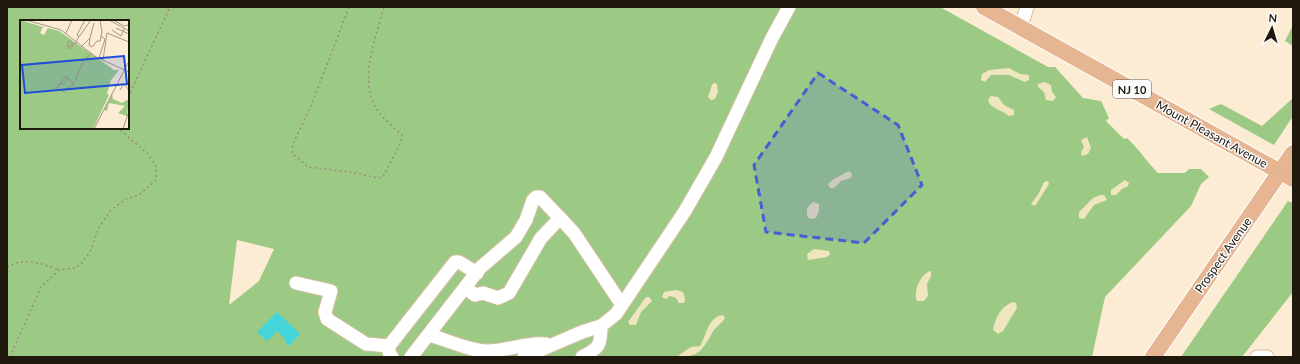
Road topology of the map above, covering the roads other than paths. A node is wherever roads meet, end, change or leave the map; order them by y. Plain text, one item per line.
1 (789, 7) edge
2 (984, 7) edge
3 (1027, 7) edge
4 (1021, 27) junction
5 (1293, 154) edge
6 (1287, 176) edge
7 (560, 218) junction
8 (477, 273) junction
9 (296, 283) dead end
10 (466, 288) junction
11 (622, 305) junction
12 (601, 326) junction
13 (429, 335) junction
14 (552, 345) junction
15 (390, 352) edge
16 (412, 357) edge
17 (524, 357) edge
18 (582, 357) edge
19 (1153, 357) edge
20 (1257, 357) edge
21 (1267, 357) edge

1 - 11 lane
2 - 4 main road, Mount Pleasant Avenue / NJ 10
3 - 4 lane
4 - 6 main road, Mount Pleasant Avenue / NJ 10
5 - 6 main road, Prospect Avenue
6 - 19 main road, Prospect Avenue
7 - 8 lane
7 - 10 lane
7 - 11 lane
8 - 10 lane
8 - 15 lane
9 - 15 lane
10 - 13 lane
11 - 12 lane
12 - 14 lane
12 - 18 lane
13 - 14 lane
13 - 16 lane
14 - 17 lane
20 - 21 lane

